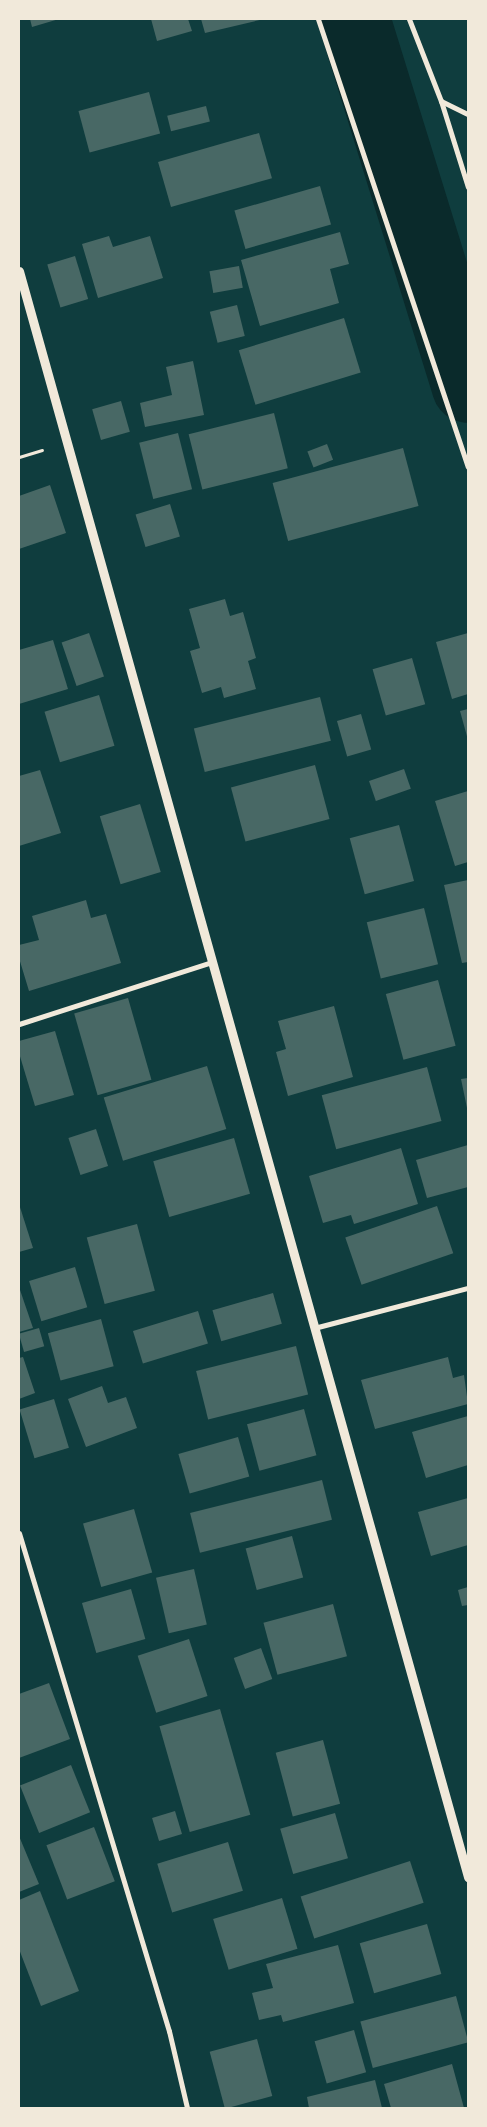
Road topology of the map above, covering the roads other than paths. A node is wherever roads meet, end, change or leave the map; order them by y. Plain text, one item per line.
1 (318, 19) edge
2 (409, 19) edge
3 (441, 101) junction
4 (468, 114) edge
5 (468, 187) edge
6 (19, 271) edge
7 (468, 467) edge
8 (212, 962) junction
9 (19, 1024) edge
10 (468, 1288) edge
11 (314, 1328) junction
12 (19, 1533) edge
13 (468, 1877) edge
14 (188, 2108) edge

1 - 7 street
2 - 3 street
3 - 4 street
3 - 5 street
6 - 8 street
8 - 9 street
8 - 11 street
10 - 11 street
11 - 13 street
12 - 14 street

